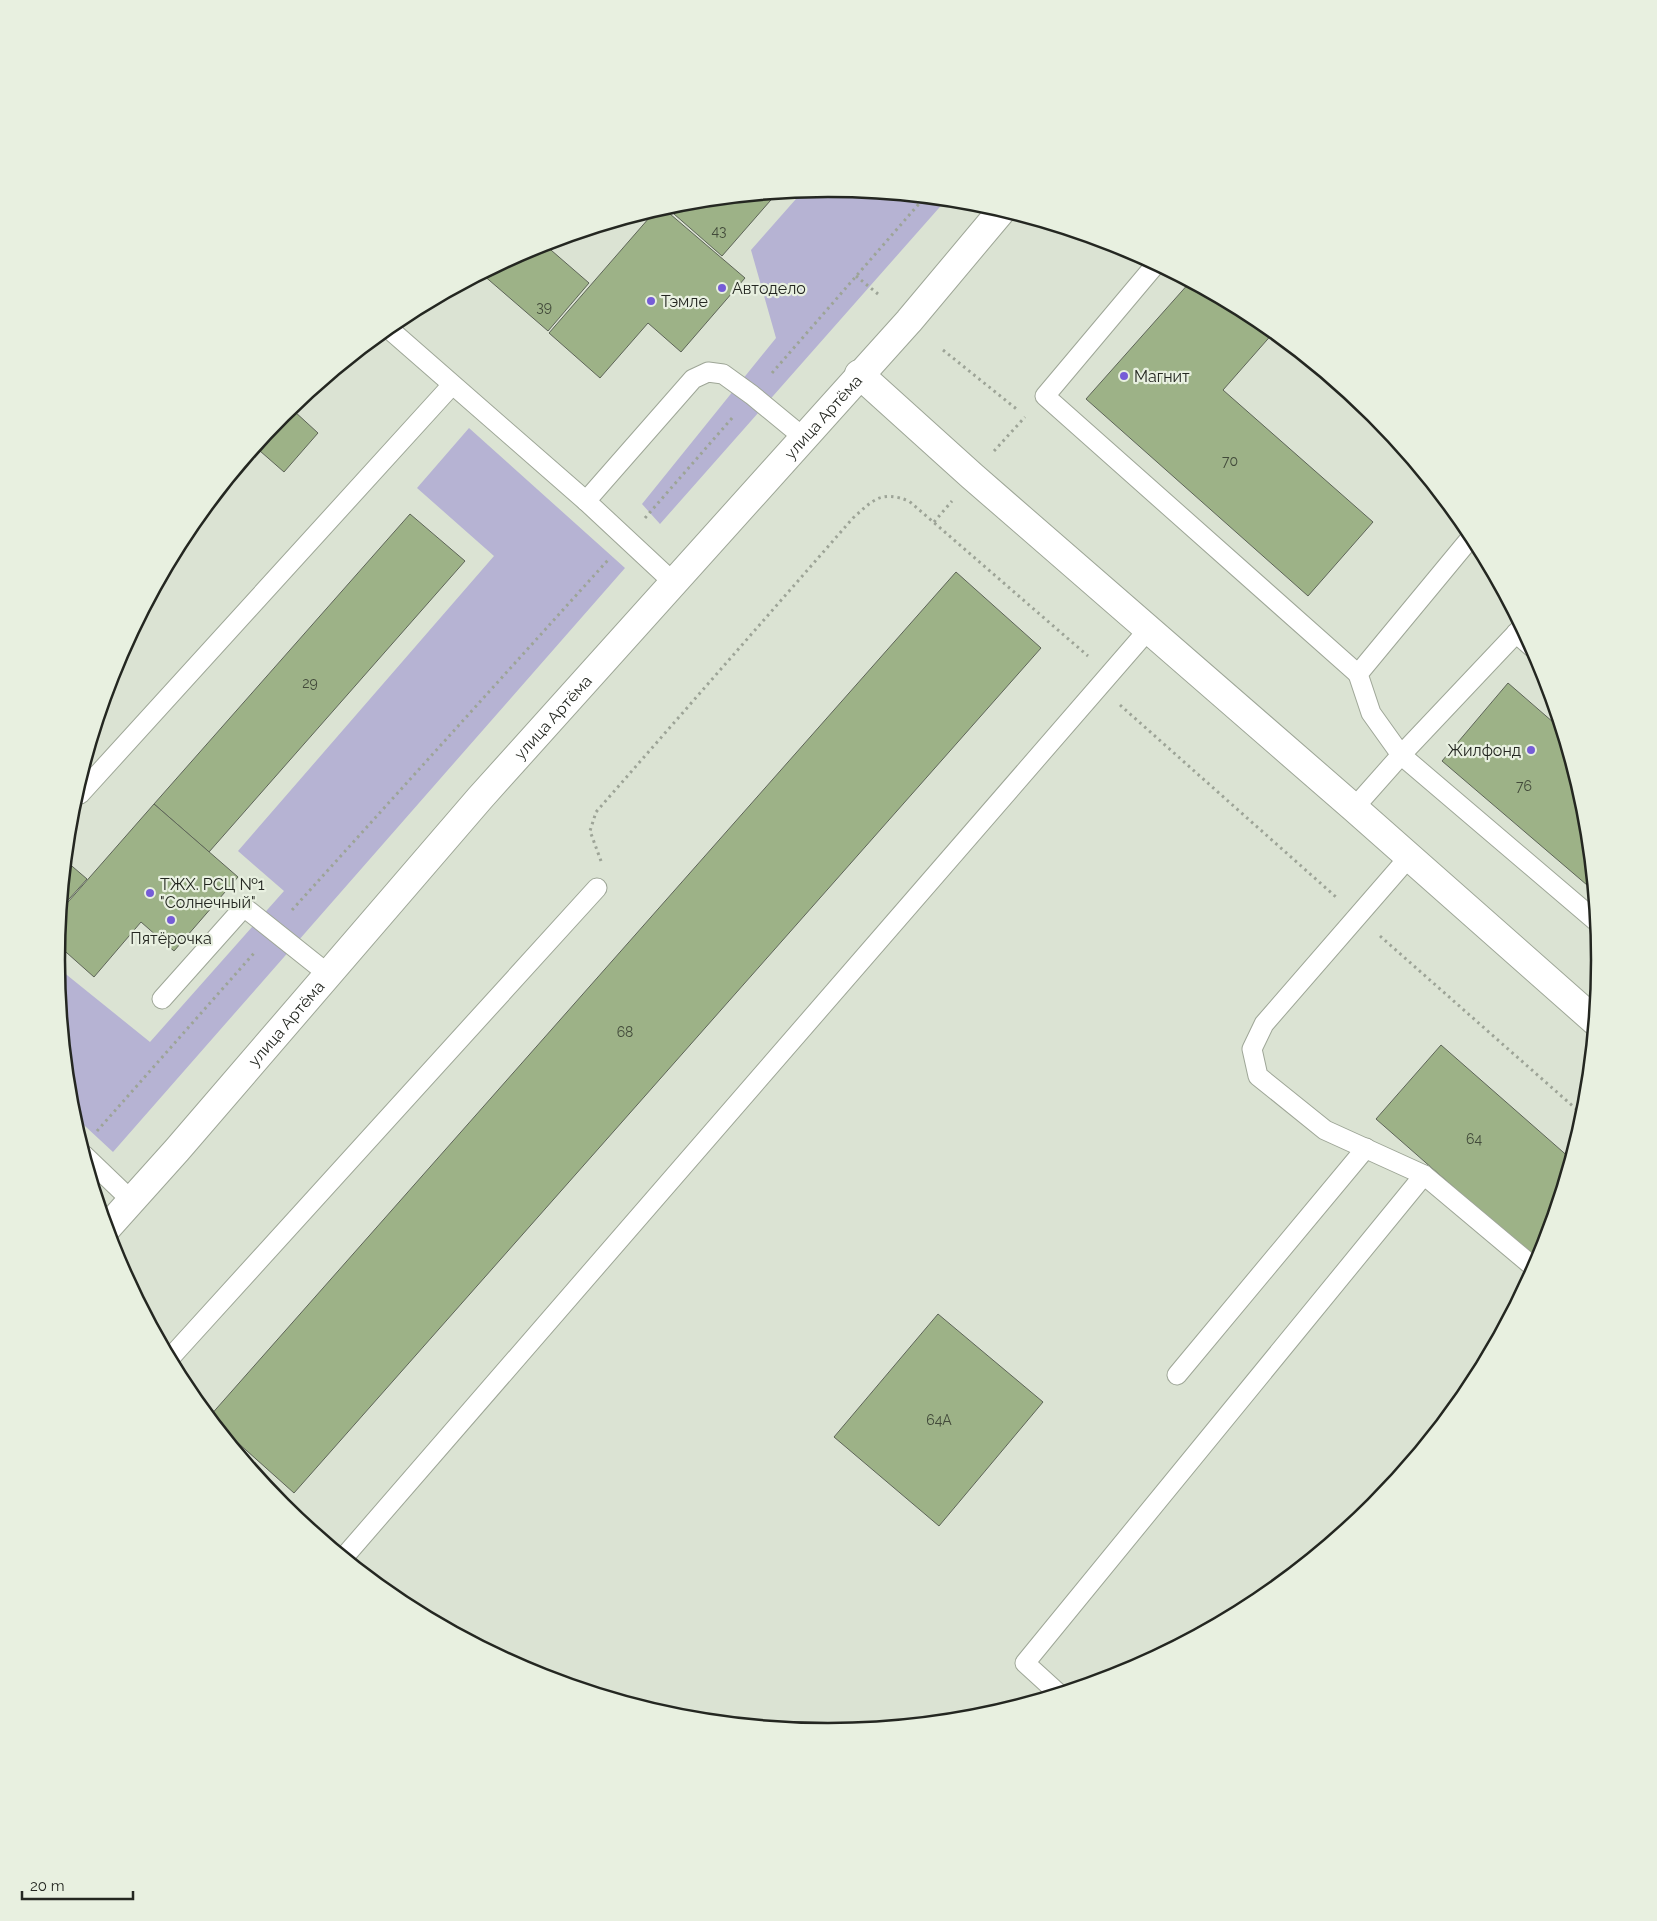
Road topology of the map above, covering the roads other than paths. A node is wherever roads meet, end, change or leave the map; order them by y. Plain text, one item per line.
1 (997, 216) edge
2 (1152, 269) edge
3 (394, 333) edge
4 (859, 374) junction
5 (452, 385) junction
6 (803, 437) junction
7 (586, 501) junction
8 (1467, 542) edge
9 (674, 583) junction
10 (1148, 630) junction
11 (1517, 632) edge
12 (1358, 674) junction
13 (1401, 755) junction
14 (85, 788) edge
15 (1354, 808) junction
16 (1409, 858) junction
17 (597, 888) dead end
18 (1590, 916) edge
19 (328, 974) junction
20 (162, 999) dead end
21 (1589, 1016) edge
22 (1366, 1148) junction
23 (93, 1163) edge
24 (1424, 1175) junction
25 (132, 1201) junction
26 (112, 1223) edge
27 (1529, 1263) edge
28 (174, 1353) edge
29 (1177, 1374) dead end
30 (348, 1553) edge
31 (1054, 1689) edge

1 - 4 main road, улица Артёма
2 - 12 lane
3 - 5 lane
4 - 6 main road, улица Артёма
4 - 10 main road
5 - 7 lane
5 - 14 lane
6 - 7 lane
6 - 9 main road, улица Артёма
7 - 9 lane
8 - 12 lane
9 - 19 main road, улица Артёма
10 - 15 main road
10 - 30 lane
11 - 13 lane
12 - 13 lane
13 - 15 lane
13 - 18 lane
15 - 16 main road
16 - 21 main road
16 - 22 lane
17 - 28 lane
19 - 20 lane
19 - 25 main road, улица Артёма
22 - 24 lane
22 - 29 lane
23 - 25 lane
24 - 27 lane
24 - 31 lane
25 - 26 main road, улица Артёма

